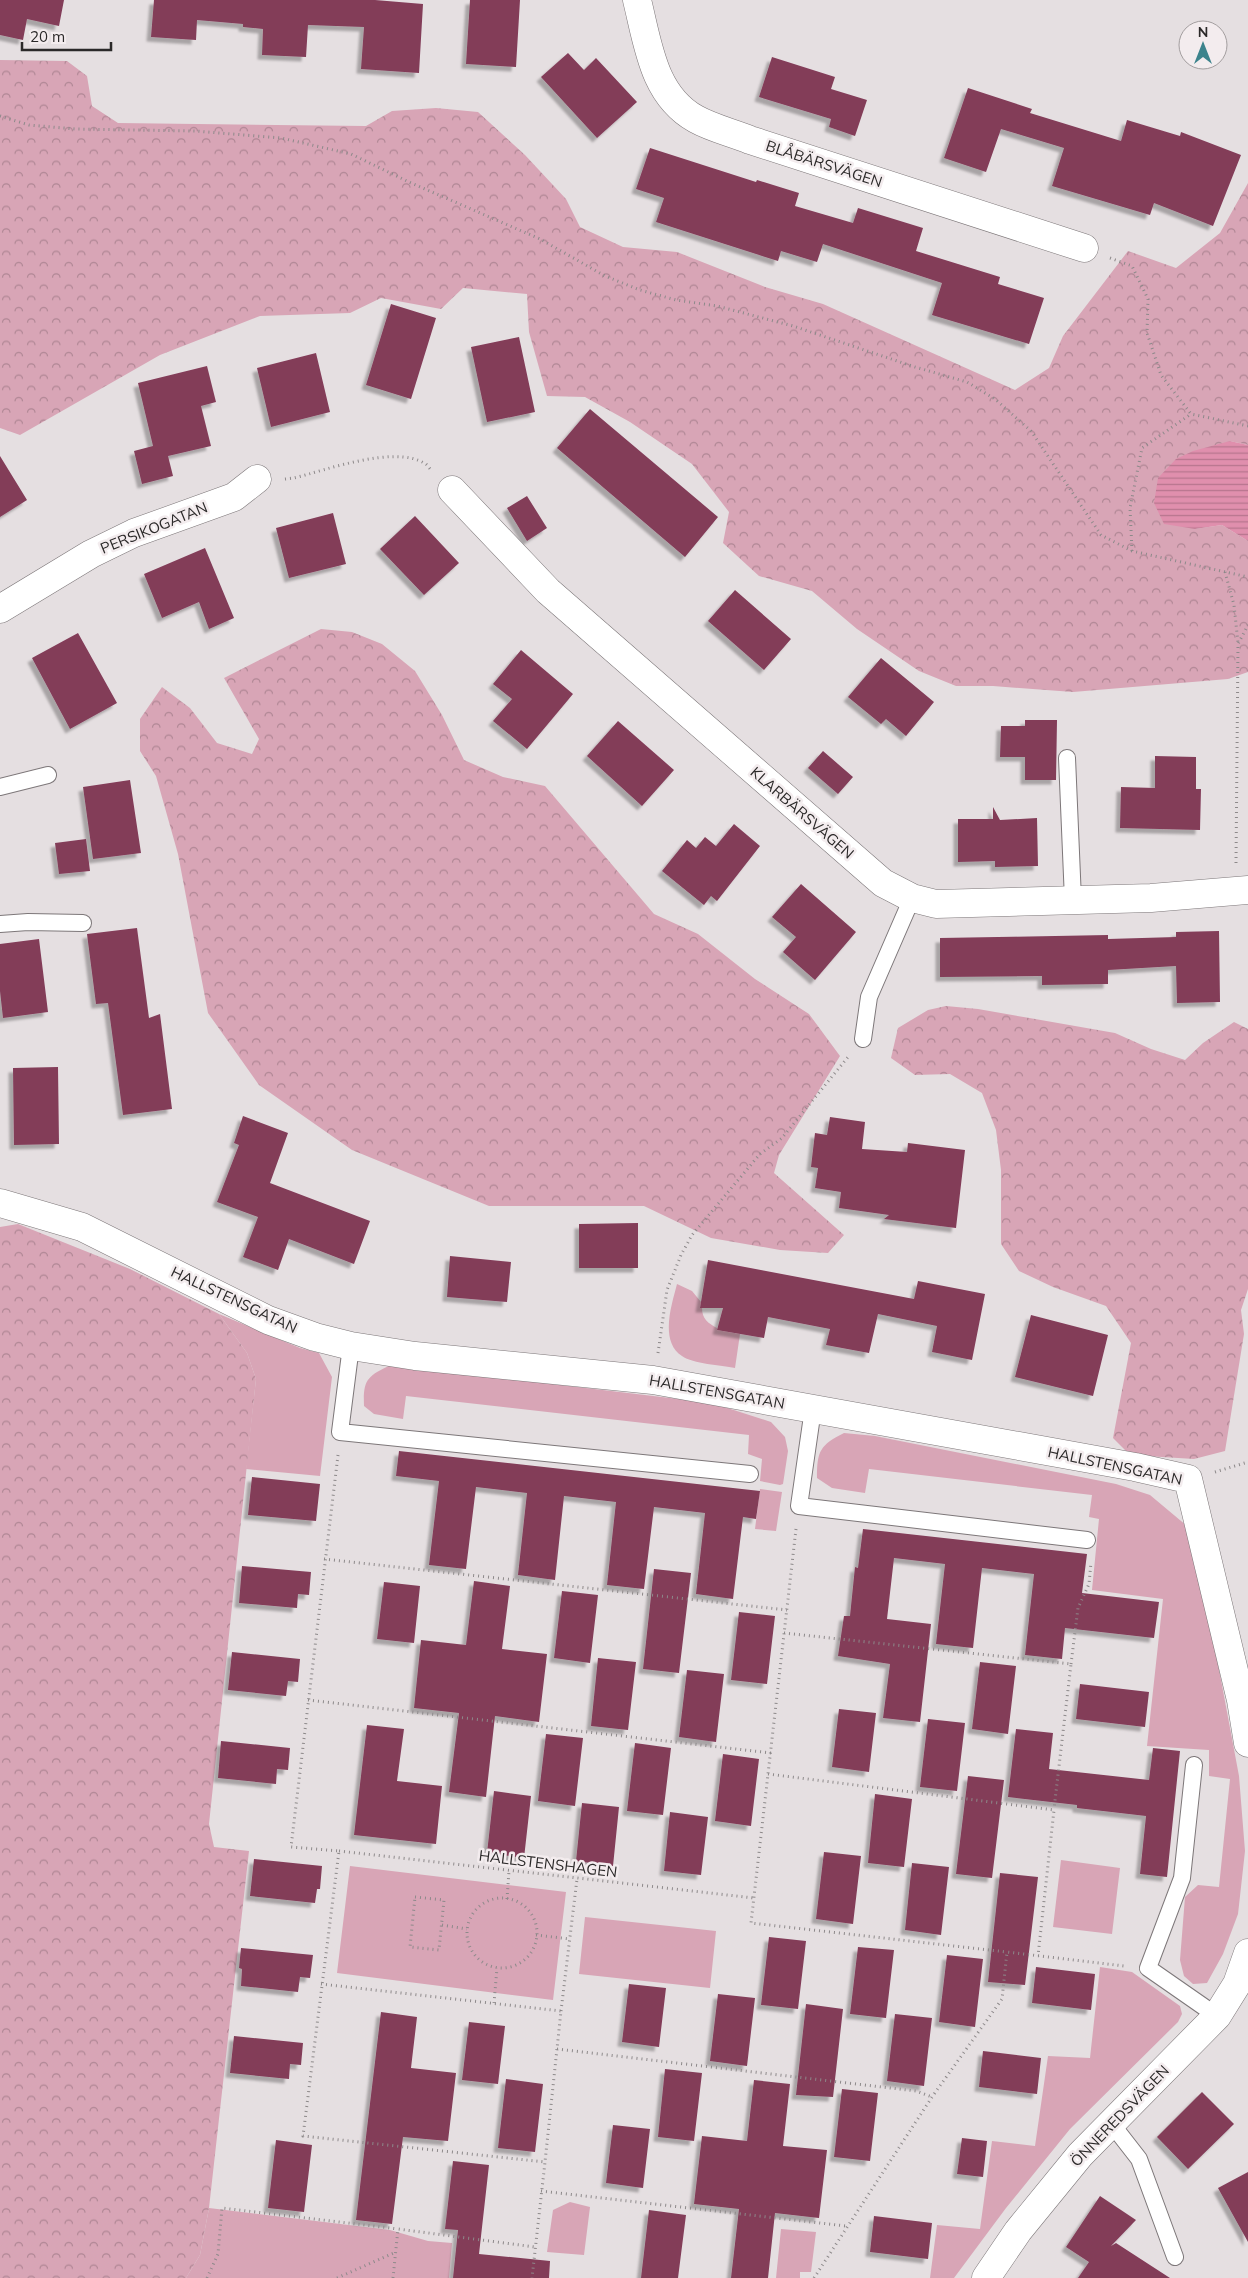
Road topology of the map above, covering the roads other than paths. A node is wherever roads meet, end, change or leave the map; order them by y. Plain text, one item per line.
1 (637, 0) edge
2 (1084, 248) road end
3 (257, 479) road end
4 (452, 490) road end
5 (0, 608) edge
6 (1067, 758) dead end
7 (48, 775) dead end
8 (0, 787) edge
9 (1242, 891) edge
10 (912, 898) junction
11 (1073, 900) junction
12 (83, 923) dead end
13 (0, 924) edge
14 (863, 1039) road end
15 (0, 1203) edge
16 (351, 1346) junction
17 (813, 1410) junction
18 (750, 1474) dead end
19 (1087, 1540) road end
20 (1244, 1699) edge
21 (1248, 1743) edge
22 (1194, 1766) dead end
23 (1248, 1953) edge
24 (1217, 2016) junction
25 (1111, 2123) junction
26 (1175, 2257) dead end
27 (986, 2278) edge

1 - 2 street, BLÅBÄRSVÄGEN
3 - 5 street, PERSIKOGATAN
4 - 10 street, KLARBÄRSVÄGEN
6 - 11 lane
7 - 8 lane
9 - 11 street, KLARBÄRSVÄGEN
10 - 11 street, KLARBÄRSVÄGEN
10 - 14 lane
12 - 13 lane
15 - 16 street, HALLSTENSGATAN
16 - 17 street, HALLSTENSGATAN
16 - 18 lane
17 - 19 lane
17 - 20 street, HALLSTENSGATAN
20 - 21 street, HALLSTENSGATAN
22 - 24 lane
23 - 24 street, ÖNNEREDSVÄGEN
24 - 25 street, ÖNNEREDSVÄGEN
25 - 26 lane
25 - 27 street, ÖNNEREDSVÄGEN

